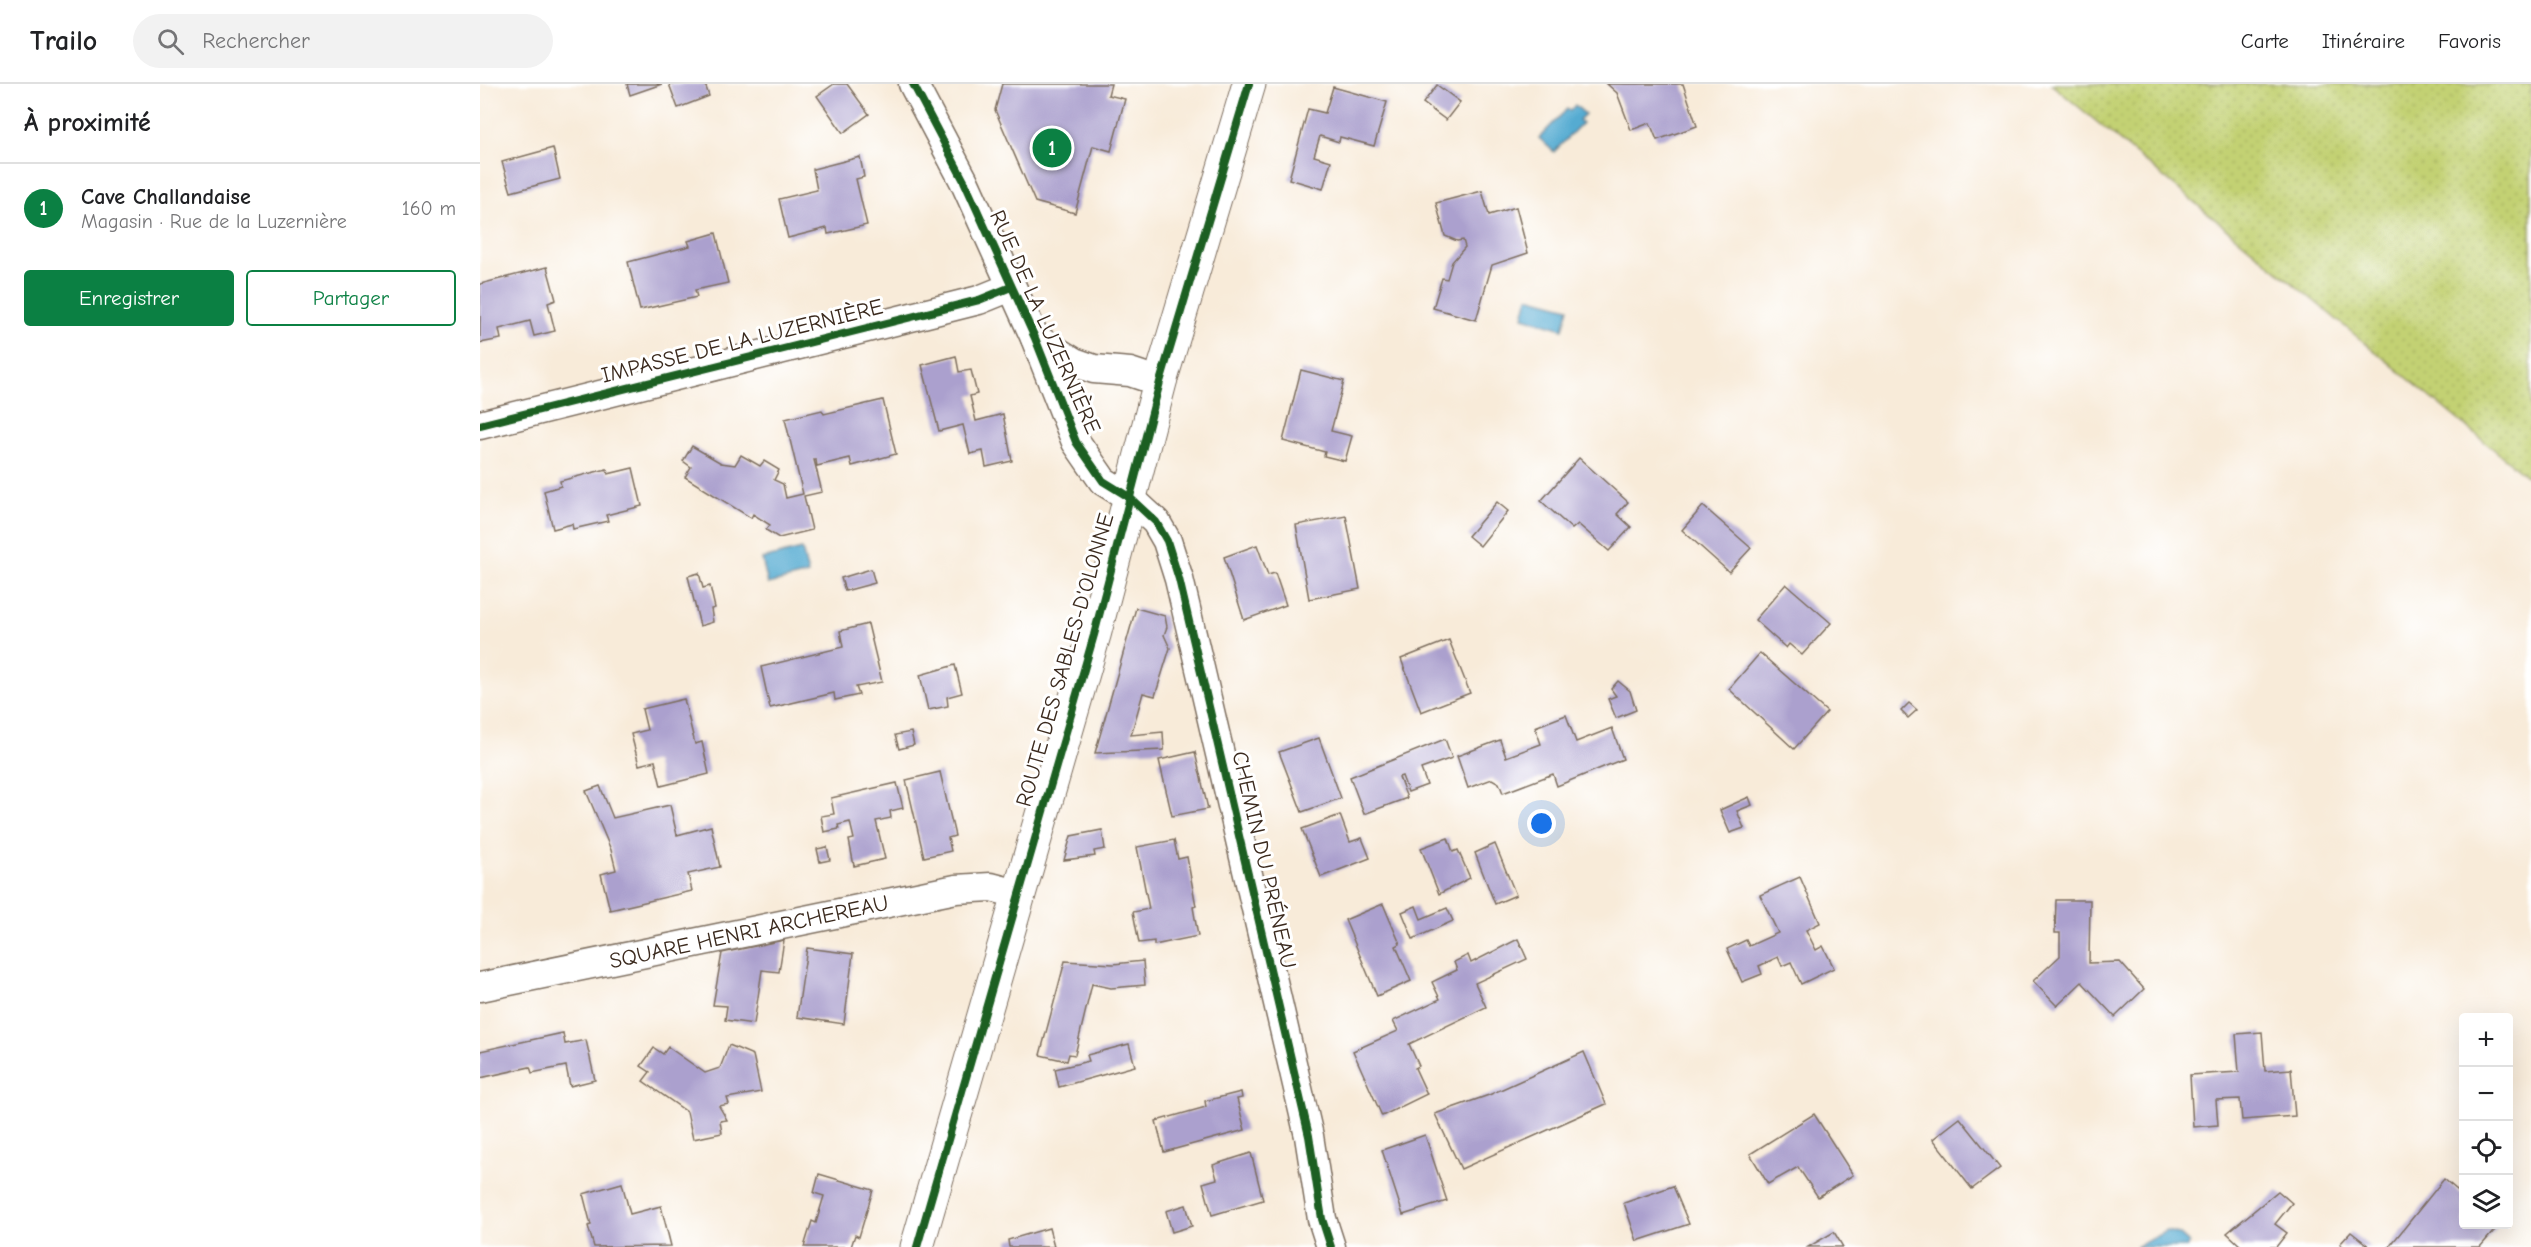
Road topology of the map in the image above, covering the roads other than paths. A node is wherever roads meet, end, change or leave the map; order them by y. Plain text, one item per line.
1 (913, 84) edge
2 (1249, 84) edge
3 (1011, 287) junction
4 (1035, 338) junction
5 (1160, 382) junction
6 (480, 425) edge
7 (1129, 497) junction
8 (1018, 894) junction
9 (480, 987) edge
10 (917, 1247) edge
11 (1331, 1247) edge

1 - 3 street, RUE DE LA LUZERNIÈRE
2 - 5 main road, ROUTE DES SABLES-D'OLONNE
3 - 4 street, RUE DE LA LUZERNIÈRE
3 - 6 street, IMPASSE DE LA LUZERNIÈRE
4 - 5 street, RUE DE LA LUZERNIÈRE
4 - 7 street, RUE DE LA LUZERNIÈRE
5 - 7 main road, ROUTE DES SABLES-D'OLONNE
7 - 8 main road, ROUTE DES SABLES-D'OLONNE
7 - 11 street, CHEMIN DU PRÉNEAU
8 - 9 street, SQUARE HENRI ARCHEREAU
8 - 10 main road, ROUTE DES SABLES-D'OLONNE

